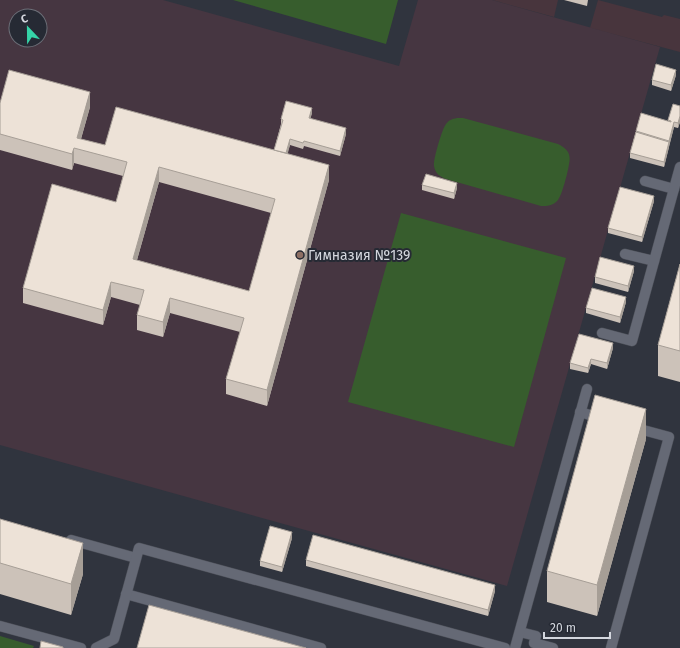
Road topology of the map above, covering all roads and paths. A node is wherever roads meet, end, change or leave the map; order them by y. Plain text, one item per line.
1 (680, 167) edge
2 (644, 181) dead end
3 (674, 189) junction
4 (624, 254) dead end
5 (654, 262) junction
6 (602, 333) dead end
7 (586, 388) dead end
8 (580, 412) junction
9 (61, 537) edge
10 (136, 558) junction
11 (126, 594) junction
12 (0, 626) edge
13 (520, 632) junction
14 (79, 648) edge
15 (96, 648) edge
16 (321, 648) edge
17 (505, 648) edge
18 (515, 648) edge
19 (553, 648) edge
20 (611, 648) edge

1 - 3 lane
2 - 3 lane
3 - 5 lane
4 - 5 lane
5 - 6 lane
7 - 8 lane
8 - 13 lane
8 - 20 lane
9 - 10 lane
10 - 11 lane
10 - 17 lane
11 - 15 lane
11 - 16 lane
12 - 14 lane
13 - 18 lane
13 - 19 lane

